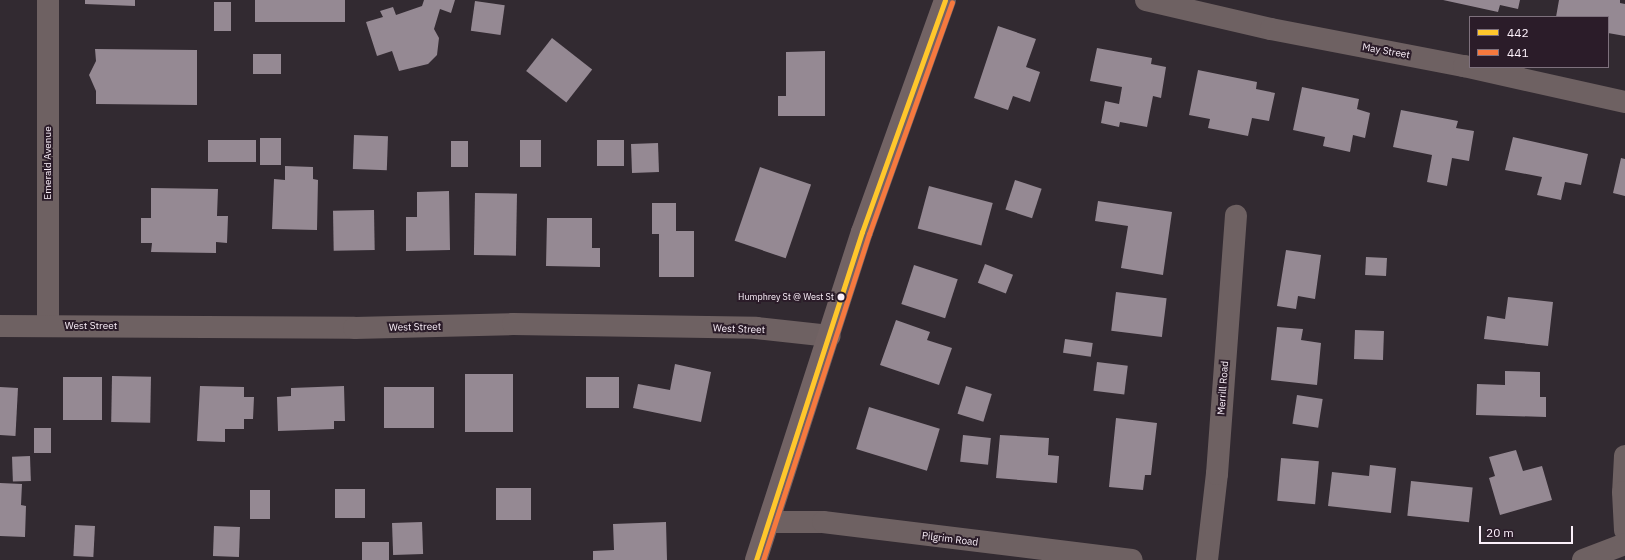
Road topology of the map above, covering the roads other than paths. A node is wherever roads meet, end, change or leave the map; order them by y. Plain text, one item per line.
1 (48, 0) edge
2 (945, 0) edge
3 (1146, 0) edge
4 (1469, 67) edge
5 (1473, 68) edge
6 (1625, 102) edge
7 (1236, 216) dead end
8 (48, 325) junction
9 (0, 326) edge
10 (830, 336) junction
11 (1625, 456) edge
12 (769, 522) junction
13 (1625, 530) edge
14 (1625, 544) edge
15 (756, 560) edge
16 (1132, 560) edge
17 (1207, 560) edge
18 (1583, 560) edge

1 - 8 street, Emerald Avenue
2 - 10 main road
3 - 4 street, May Street
5 - 6 street, May Street
7 - 17 street, Merrill Road
8 - 9 street, West Street
8 - 10 street, West Street
10 - 12 main road
11 - 13 street
12 - 15 main road
12 - 16 street, Pilgrim Road
14 - 18 street

